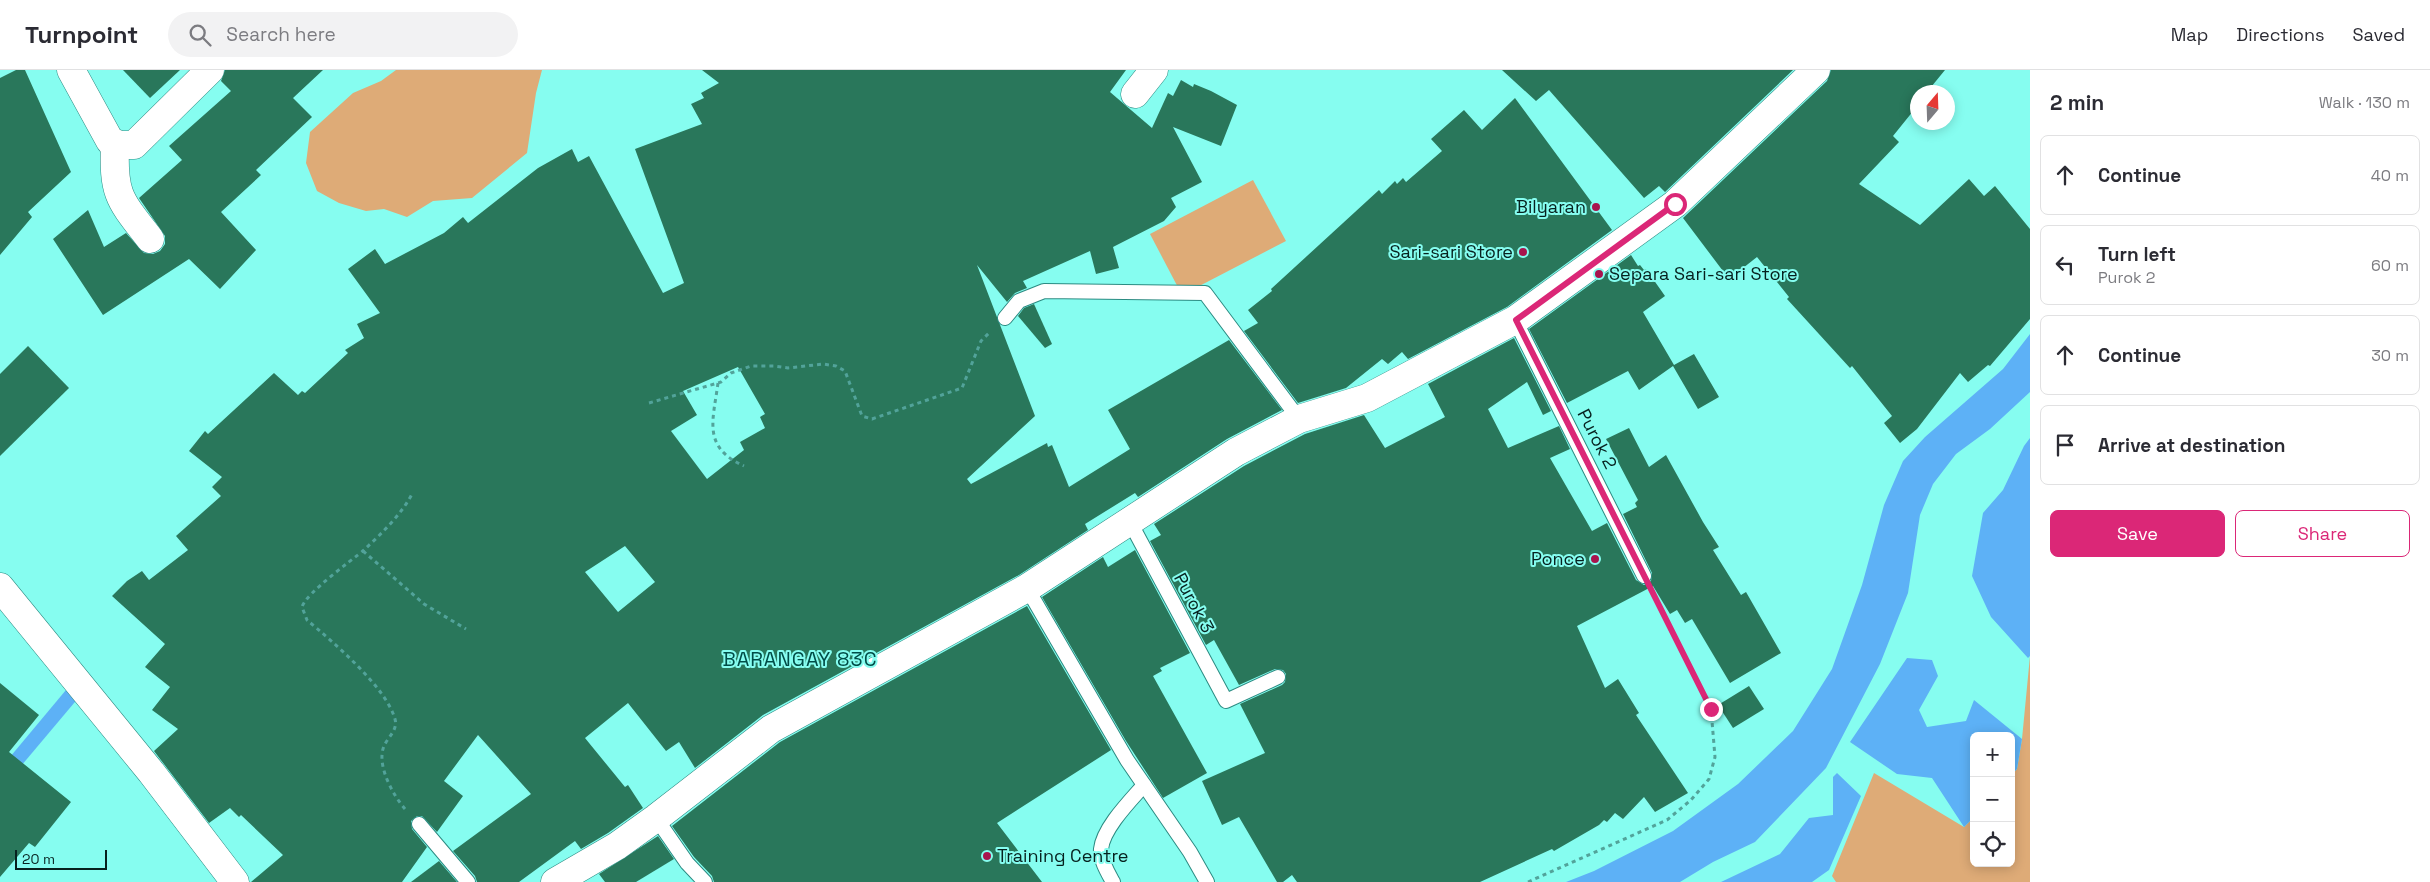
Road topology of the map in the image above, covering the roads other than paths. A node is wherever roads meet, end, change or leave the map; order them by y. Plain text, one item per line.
1 (71, 70) edge
2 (210, 70) edge
3 (1154, 70) edge
4 (1816, 70) edge
5 (1135, 94) dead end
6 (115, 144) junction
7 (150, 239) dead end
8 (1005, 318) road end
9 (1516, 320) junction
10 (1299, 418) junction
11 (1130, 522) junction
12 (1644, 576) road end
13 (0, 587) edge
14 (1027, 588) junction
15 (1278, 677) dead end
16 (1144, 785) junction
17 (656, 818) junction
18 (419, 824) road end
19 (235, 882) edge
20 (468, 882) edge
21 (555, 882) edge
22 (705, 882) edge
23 (1113, 882) edge
24 (1207, 882) edge

1 - 6 street
2 - 6 street
3 - 5 street
4 - 9 street
6 - 7 street
8 - 10 lane
9 - 10 street
9 - 12 lane, Purok 2
10 - 11 street
11 - 14 street
11 - 15 lane, Purok 3
13 - 19 street
14 - 16 lane
14 - 17 street
16 - 23 lane
16 - 24 lane
17 - 21 street
17 - 22 lane
18 - 20 lane

